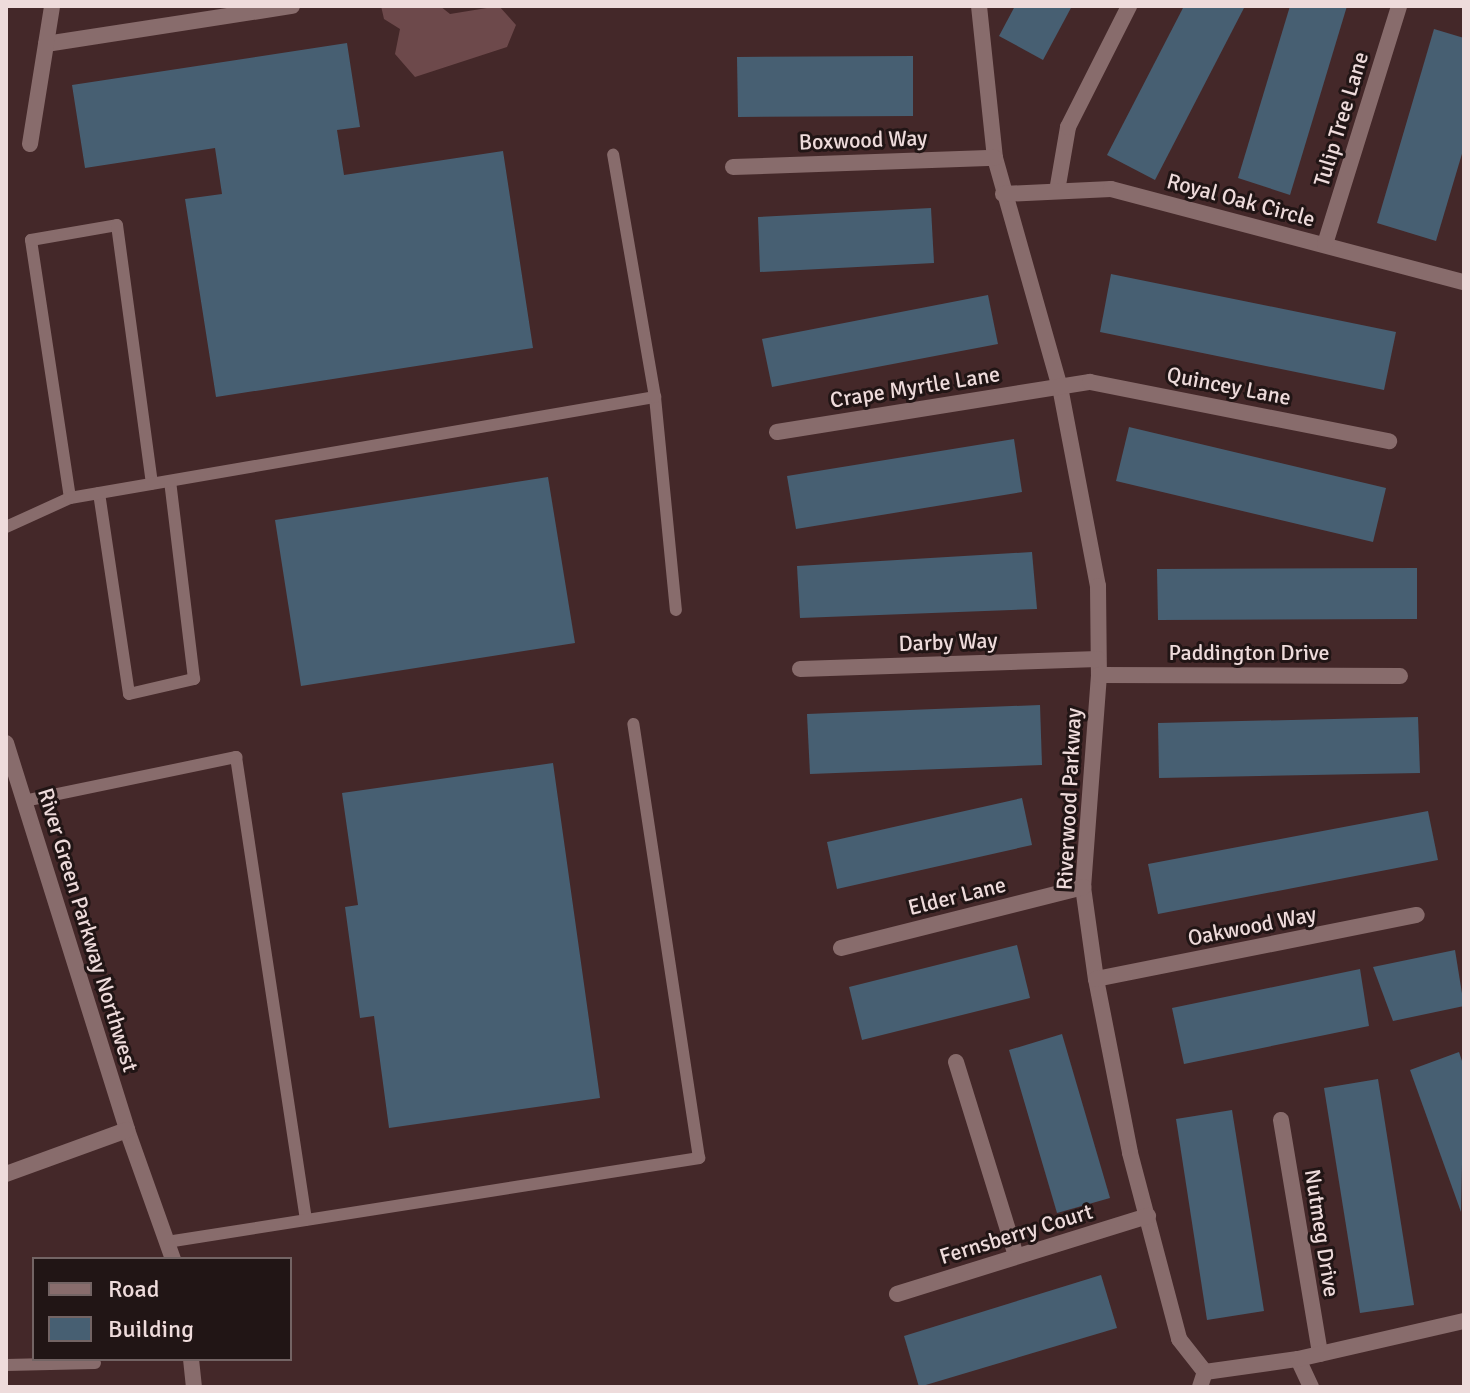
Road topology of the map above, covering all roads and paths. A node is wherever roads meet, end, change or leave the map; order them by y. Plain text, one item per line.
1 (52, 6) edge
2 (292, 6) edge
3 (979, 6) edge
4 (1129, 6) edge
5 (1399, 6) edge
6 (216, 12) edge
7 (46, 44) junction
8 (30, 144) dead end
9 (613, 155) dead end
10 (995, 158) junction
11 (733, 167) dead end
12 (1057, 191) junction
13 (1003, 194) junction
14 (1325, 244) junction
15 (1464, 282) edge
16 (1060, 387) junction
17 (655, 397) junction
18 (777, 432) dead end
19 (1389, 441) dead end
20 (170, 481) junction
21 (152, 484) junction
22 (99, 493) junction
23 (70, 498) junction
24 (6, 527) edge
25 (676, 610) dead end
26 (1098, 667) junction
27 (800, 669) dead end
28 (1400, 676) dead end
29 (633, 724) dead end
30 (6, 743) edge
31 (24, 801) junction
32 (1083, 887) junction
33 (1417, 915) dead end
34 (841, 948) dead end
35 (1096, 979) junction
36 (956, 1062) dead end
37 (1281, 1120) dead end
38 (127, 1130) junction
39 (6, 1174) edge
40 (1148, 1216) junction
41 (306, 1220) junction
42 (167, 1242) junction
43 (1016, 1256) junction
44 (172, 1257) edge
45 (897, 1294) dead end
46 (1464, 1321) edge
47 (1320, 1354) junction
48 (1298, 1359) junction
49 (191, 1361) edge
50 (95, 1363) dead end
51 (6, 1365) edge
52 (1202, 1379) edge
53 (194, 1387) edge
54 (1311, 1387) edge

1 - 7 street
2 - 6 street
3 - 10 street, Riverwood Parkway
4 - 12 street
5 - 14 street, Tulip Tree Lane
6 - 7 street
7 - 8 street
9 - 17 lane
10 - 11 street, Boxwood Way
10 - 13 street, Riverwood Parkway
12 - 13 street, Royal Oak Circle
12 - 14 street, Royal Oak Circle
13 - 16 street, Riverwood Parkway
14 - 15 street, Royal Oak Circle
16 - 18 street, Crape Myrtle Lane
16 - 19 street, Quincey Lane
16 - 26 street, Riverwood Parkway
17 - 20 lane
17 - 25 lane
20 - 21 lane
20 - 22 lane
21 - 22 lane
21 - 23 lane
22 - 23 lane
23 - 24 lane
26 - 27 street, Darby Way
26 - 28 street, Paddington Drive
26 - 32 street, Riverwood Parkway
29 - 41 lane
30 - 31 street, River Green Parkway Northwest
31 - 38 street, River Green Parkway Northwest
31 - 41 lane
32 - 34 street, Elder Lane
32 - 35 street, Riverwood Parkway
33 - 35 street, Oakwood Way
35 - 40 street, Riverwood Parkway
36 - 43 street
37 - 47 street, Nutmeg Drive
38 - 39 street
38 - 42 street, River Green Parkway Northwest
40 - 43 street, Fernsberry Court
40 - 52 street, Riverwood Parkway
41 - 42 lane
42 - 44 street, River Green Parkway Northwest
43 - 45 street, Fernsberry Court
46 - 47 street, Riverwood Parkway
47 - 48 street, Riverwood Parkway
48 - 52 street, Riverwood Parkway
48 - 54 street
49 - 53 street
50 - 51 lane

